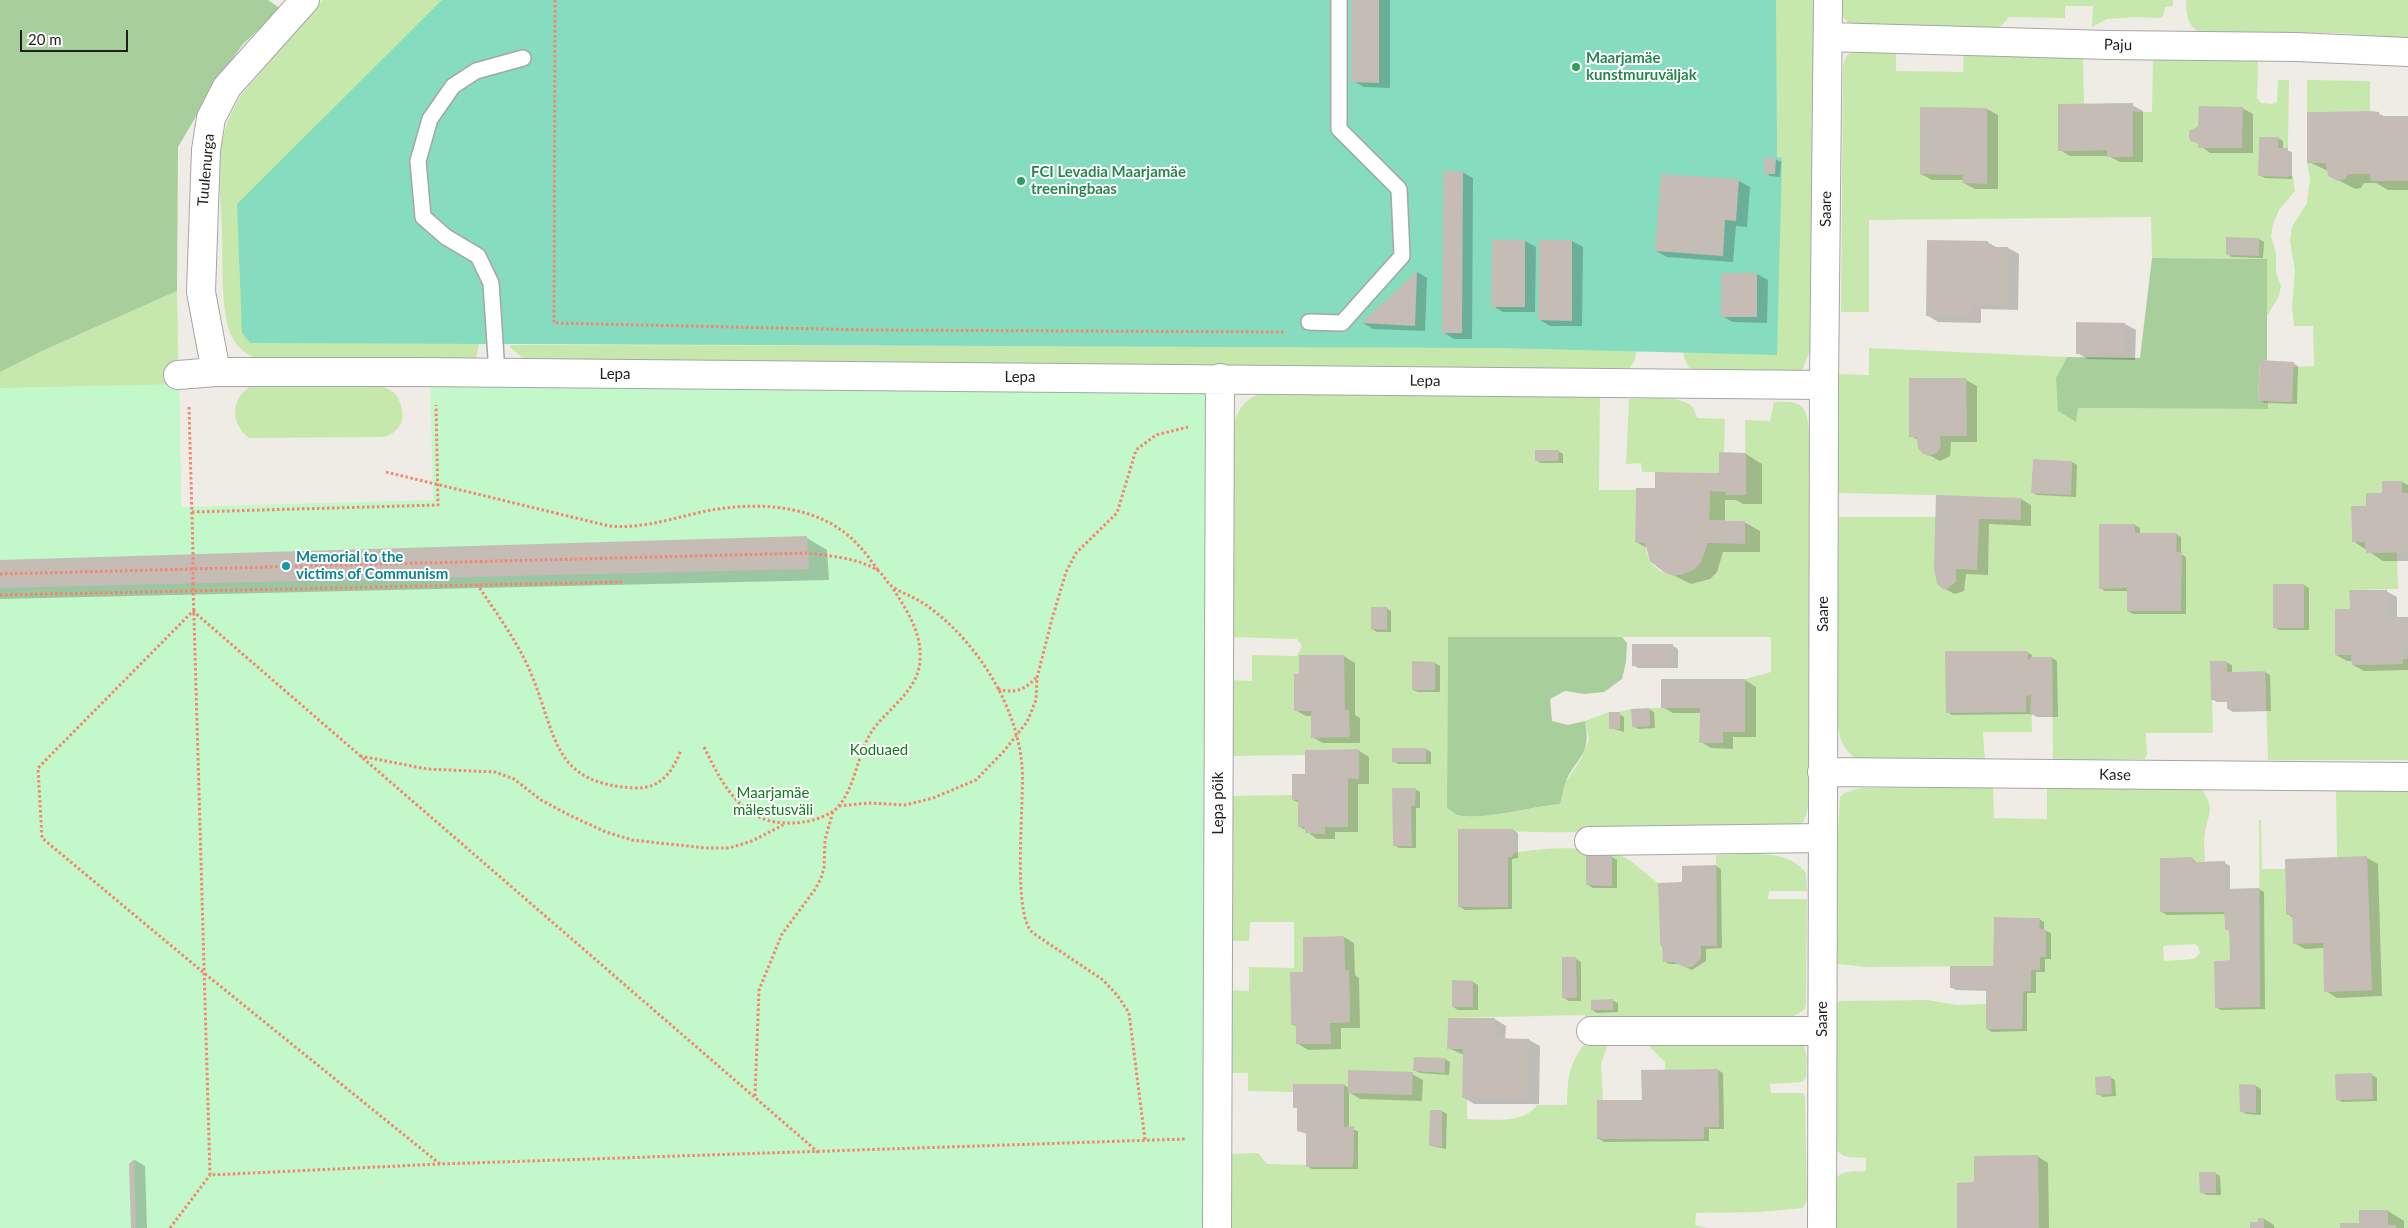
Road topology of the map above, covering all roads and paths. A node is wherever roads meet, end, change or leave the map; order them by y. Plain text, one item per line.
1 (305, 0) edge
2 (556, 0) edge
3 (1339, 0) edge
4 (1828, 0) edge
5 (1828, 37) junction
6 (2408, 52) edge
7 (523, 58) dead end
8 (1309, 322) joint
9 (216, 372) junction
10 (435, 372) junction
11 (497, 373) junction
12 (183, 375) joint
13 (1220, 378) junction
14 (1824, 385) junction
15 (1220, 421) junction
16 (386, 472) dead end
17 (438, 485) junction
18 (192, 512) junction
19 (878, 570) junction
20 (0, 574) edge
21 (622, 582) dead end
22 (477, 584) junction
23 (891, 586) junction
24 (193, 591) junction
25 (0, 595) edge
26 (193, 611) junction
27 (1037, 678) junction
28 (997, 688) junction
29 (1016, 736) junction
30 (704, 747) dead end
31 (681, 750) dead end
32 (358, 755) junction
33 (1822, 772) junction
34 (2408, 777) edge
35 (838, 806) junction
36 (833, 811) junction
37 (783, 825) junction
38 (1822, 838) junction
39 (1589, 840) dead end
40 (204, 973) junction
41 (1822, 1030) junction
42 (1591, 1032) dead end
43 (755, 1096) junction
44 (1216, 1138) junction
45 (1146, 1140) junction
46 (819, 1153) junction
47 (440, 1164) junction
48 (210, 1175) junction
49 (170, 1228) edge
50 (1217, 1228) edge
51 (1822, 1228) edge

1 - 9 street, Tuulenurga
2 - 8 path
3 - 8 lane
4 - 5 street, Saare
5 - 6 street, Paju
5 - 14 street, Saare
7 - 11 lane
9 - 10 street, Lepa
9 - 12 street, Lepa
10 - 11 street, Lepa
10 - 17 path
11 - 13 street, Lepa
12 - 18 path
13 - 14 street, Lepa
13 - 15 street, Lepa põik
14 - 33 street, Saare
15 - 27 path
15 - 44 street, Lepa põik
16 - 17 path
17 - 18 path
17 - 19 path
18 - 24 path, bridge
19 - 20 path
19 - 23 path
21 - 22 path
22 - 24 path
22 - 31 path
23 - 28 path
23 - 35 path
24 - 25 path
24 - 26 path
26 - 32 path
26 - 40 path
26 - 40 path
27 - 28 path
27 - 29 path
28 - 29 path
29 - 35 path
29 - 45 path
30 - 37 path
32 - 37 path
32 - 43 path
33 - 34 street, Kase
33 - 38 street, Saare
35 - 36 path
36 - 37 path
36 - 43 path
38 - 39 street
38 - 41 street, Saare
40 - 47 path
40 - 48 path
41 - 42 street
41 - 51 street, Saare
43 - 46 path
44 - 45 path
44 - 50 street, Lepa põik
45 - 46 path
46 - 47 path
47 - 48 path
48 - 49 path

